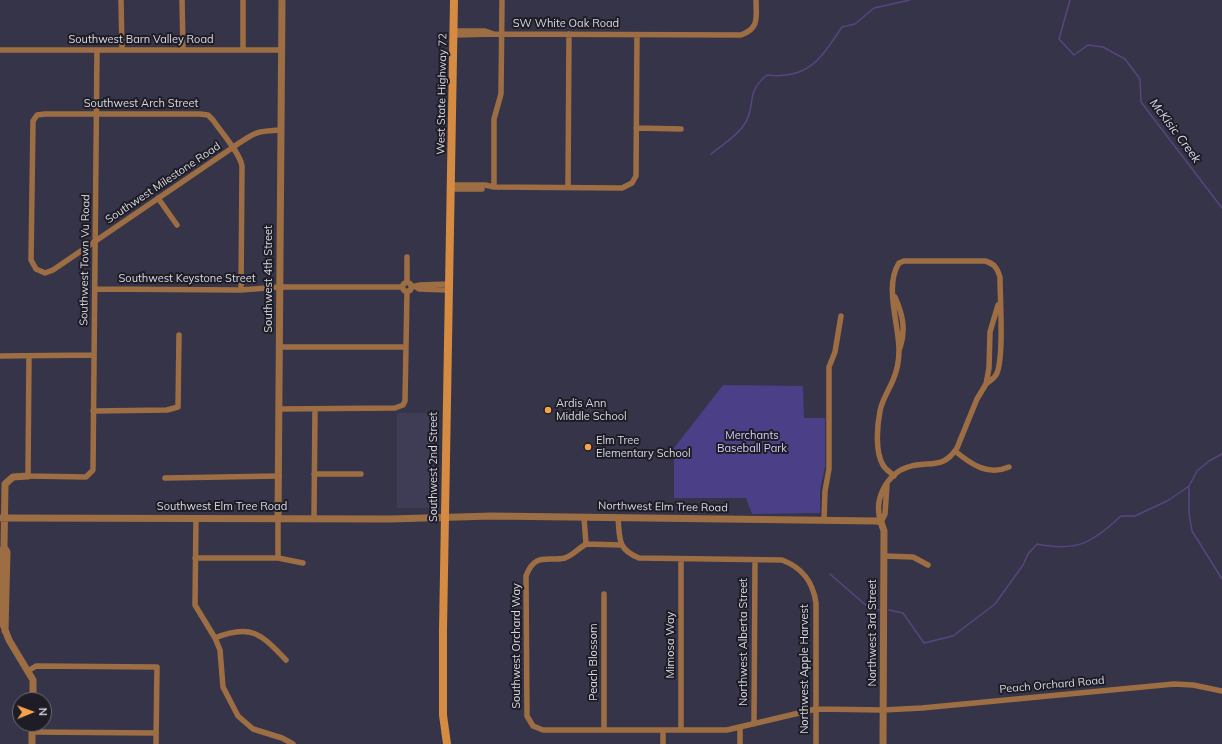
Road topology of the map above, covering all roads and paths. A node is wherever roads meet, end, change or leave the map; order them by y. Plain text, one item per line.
1 (121, 0) edge
2 (182, 0) edge
3 (243, 0) edge
4 (282, 0) edge
5 (454, 0) edge
6 (502, 0) edge
7 (756, 0) edge
8 (455, 33) junction
9 (502, 34) junction
10 (569, 34) junction
11 (637, 35) junction
12 (0, 50) edge
13 (97, 50) junction
14 (122, 50) junction
15 (182, 50) junction
16 (243, 50) junction
17 (282, 50) junction
18 (96, 114) junction
19 (636, 128) junction
20 (681, 129) dead end
21 (281, 130) junction
22 (232, 148) junction
23 (451, 187) junction
24 (494, 187) junction
25 (568, 187) junction
26 (158, 198) junction
27 (177, 226) dead end
28 (95, 242) junction
29 (407, 257) dead end
30 (39, 271) joint
31 (409, 287) junction
32 (448, 287) junction
33 (280, 288) junction
34 (95, 289) junction
35 (241, 290) junction
36 (1000, 300) junction
37 (841, 316) dead end
38 (179, 335) dead end
39 (280, 347) junction
40 (406, 347) junction
41 (94, 355) junction
42 (0, 356) edge
43 (28, 356) junction
44 (986, 384) junction
45 (279, 409) junction
46 (315, 409) junction
47 (93, 411) junction
48 (955, 451) junction
49 (1009, 467) dead end
50 (314, 474) junction
51 (362, 474) dead end
52 (28, 476) junction
53 (279, 476) junction
54 (894, 476) junction
55 (164, 478) dead end
56 (2, 518) edge
57 (196, 518) junction
58 (278, 518) junction
59 (444, 518) junction
60 (584, 518) junction
61 (618, 518) junction
62 (314, 519) junction
63 (824, 520) junction
64 (882, 522) junction
65 (586, 544) junction
66 (620, 545) junction
67 (884, 556) junction
68 (195, 558) junction
69 (278, 558) junction
70 (680, 560) junction
71 (755, 560) junction
72 (303, 563) dead end
73 (928, 565) dead end
74 (604, 594) dead end
75 (215, 638) junction
76 (286, 660) dead end
77 (28, 671) junction
78 (1222, 691) edge
79 (33, 692) edge
80 (816, 709) junction
81 (884, 710) junction
82 (754, 724) junction
83 (740, 728) junction
84 (604, 730) junction
85 (663, 730) junction
86 (681, 730) junction
87 (32, 732) joint
88 (156, 733) junction
89 (32, 744) edge
90 (156, 744) edge
91 (293, 744) edge
92 (447, 744) edge
93 (663, 744) edge
94 (740, 744) edge
95 (816, 744) edge
96 (884, 744) edge

1 - 14 street
2 - 15 street
3 - 16 street
4 - 17 street, Southwest 4th Street
5 - 8 main road, West State Highway 72
6 - 9 street
7 - 11 street, SW White Oak Road
8 - 9 street, SW White Oak Road
8 - 23 main road, West State Highway 72
9 - 10 street, SW White Oak Road
9 - 24 street
10 - 11 street, SW White Oak Road
10 - 25 street
11 - 19 street
12 - 13 street, Southwest Barn Valley Road
13 - 14 street, Southwest Barn Valley Road
13 - 18 street, Southwest Town Vu Road
14 - 15 street, Southwest Barn Valley Road
15 - 16 street, Southwest Barn Valley Road
16 - 17 street, Southwest Barn Valley Road
17 - 21 street, Southwest 4th Street
18 - 22 street, Southwest Arch Street
18 - 28 street, Southwest Town Vu Road
18 - 30 street, Southwest Arch Street
19 - 20 street
19 - 25 street
21 - 22 street, Southwest Milestone Road
21 - 33 street, Southwest 4th Street
22 - 26 street, Southwest Milestone Road
22 - 35 street
23 - 24 street
23 - 32 main road, Southwest 2nd Street
24 - 25 street
26 - 27 street
26 - 28 street, Southwest Milestone Road
28 - 30 street, Southwest Milestone Road
28 - 34 street, Southwest Town Vu Road
29 - 31 street
31 - 32 street, Southwest Keystone Street
31 - 33 street, Southwest Keystone Street
31 - 40 street
32 - 59 main road, Southwest 2nd Street
33 - 35 street, Southwest Keystone Street
33 - 39 street, Southwest 4th Street
34 - 35 street, Southwest Keystone Street
34 - 41 street, Southwest Town Vu Road
36 - 44 street
36 - 44 street
36 - 54 street
37 - 63 street
38 - 47 street
39 - 40 street
39 - 45 street, Southwest 4th Street
40 - 46 street
41 - 43 street
41 - 47 street, Southwest Town Vu Road
42 - 43 street
43 - 52 street
44 - 48 street
45 - 46 street
45 - 53 street, Southwest 4th Street
46 - 50 street
47 - 52 street, Southwest Town Vu Road
48 - 49 street
48 - 54 street
50 - 51 street
50 - 62 street
52 - 56 street
53 - 55 street
53 - 58 street, Southwest 4th Street
54 - 64 street
56 - 57 street, Southwest Elm Tree Road
56 - 77 street
57 - 58 street, Southwest Elm Tree Road
57 - 68 street
58 - 62 street, Southwest Elm Tree Road
58 - 69 street, Southwest 4th Street
59 - 60 street, Northwest Elm Tree Road
59 - 62 street, Southwest Elm Tree Road
59 - 92 main road, Southwest 2nd Street
60 - 61 street, Northwest Elm Tree Road
60 - 65 street
61 - 63 street, Northwest Elm Tree Road
61 - 66 street
63 - 64 street, Northwest Elm Tree Road
64 - 67 street, Northwest 3rd Street
65 - 66 street
65 - 84 street, Southwest Orchard Way
66 - 70 street
67 - 73 street
67 - 81 street, Northwest 3rd Street
68 - 69 street
68 - 75 street
69 - 72 street
70 - 71 street
70 - 86 street, Mimosa Way
71 - 80 street, Northwest Apple Harvest
71 - 82 street, Northwest Alberta Street
74 - 84 street, Peach Blossom
75 - 76 street
75 - 91 street
77 - 79 street
77 - 88 street
78 - 81 street, Peach Orchard Road
80 - 81 street, Peach Orchard Road
80 - 82 street, Southwest Orchard Way
80 - 95 street, Northwest Apple Harvest
81 - 96 street, Northwest 3rd Street
82 - 83 street, Southwest Orchard Way
83 - 86 street, Southwest Orchard Way
83 - 94 street
84 - 85 street, Southwest Orchard Way
85 - 86 street, Southwest Orchard Way
85 - 93 street
87 - 88 street
87 - 89 street
88 - 90 street

